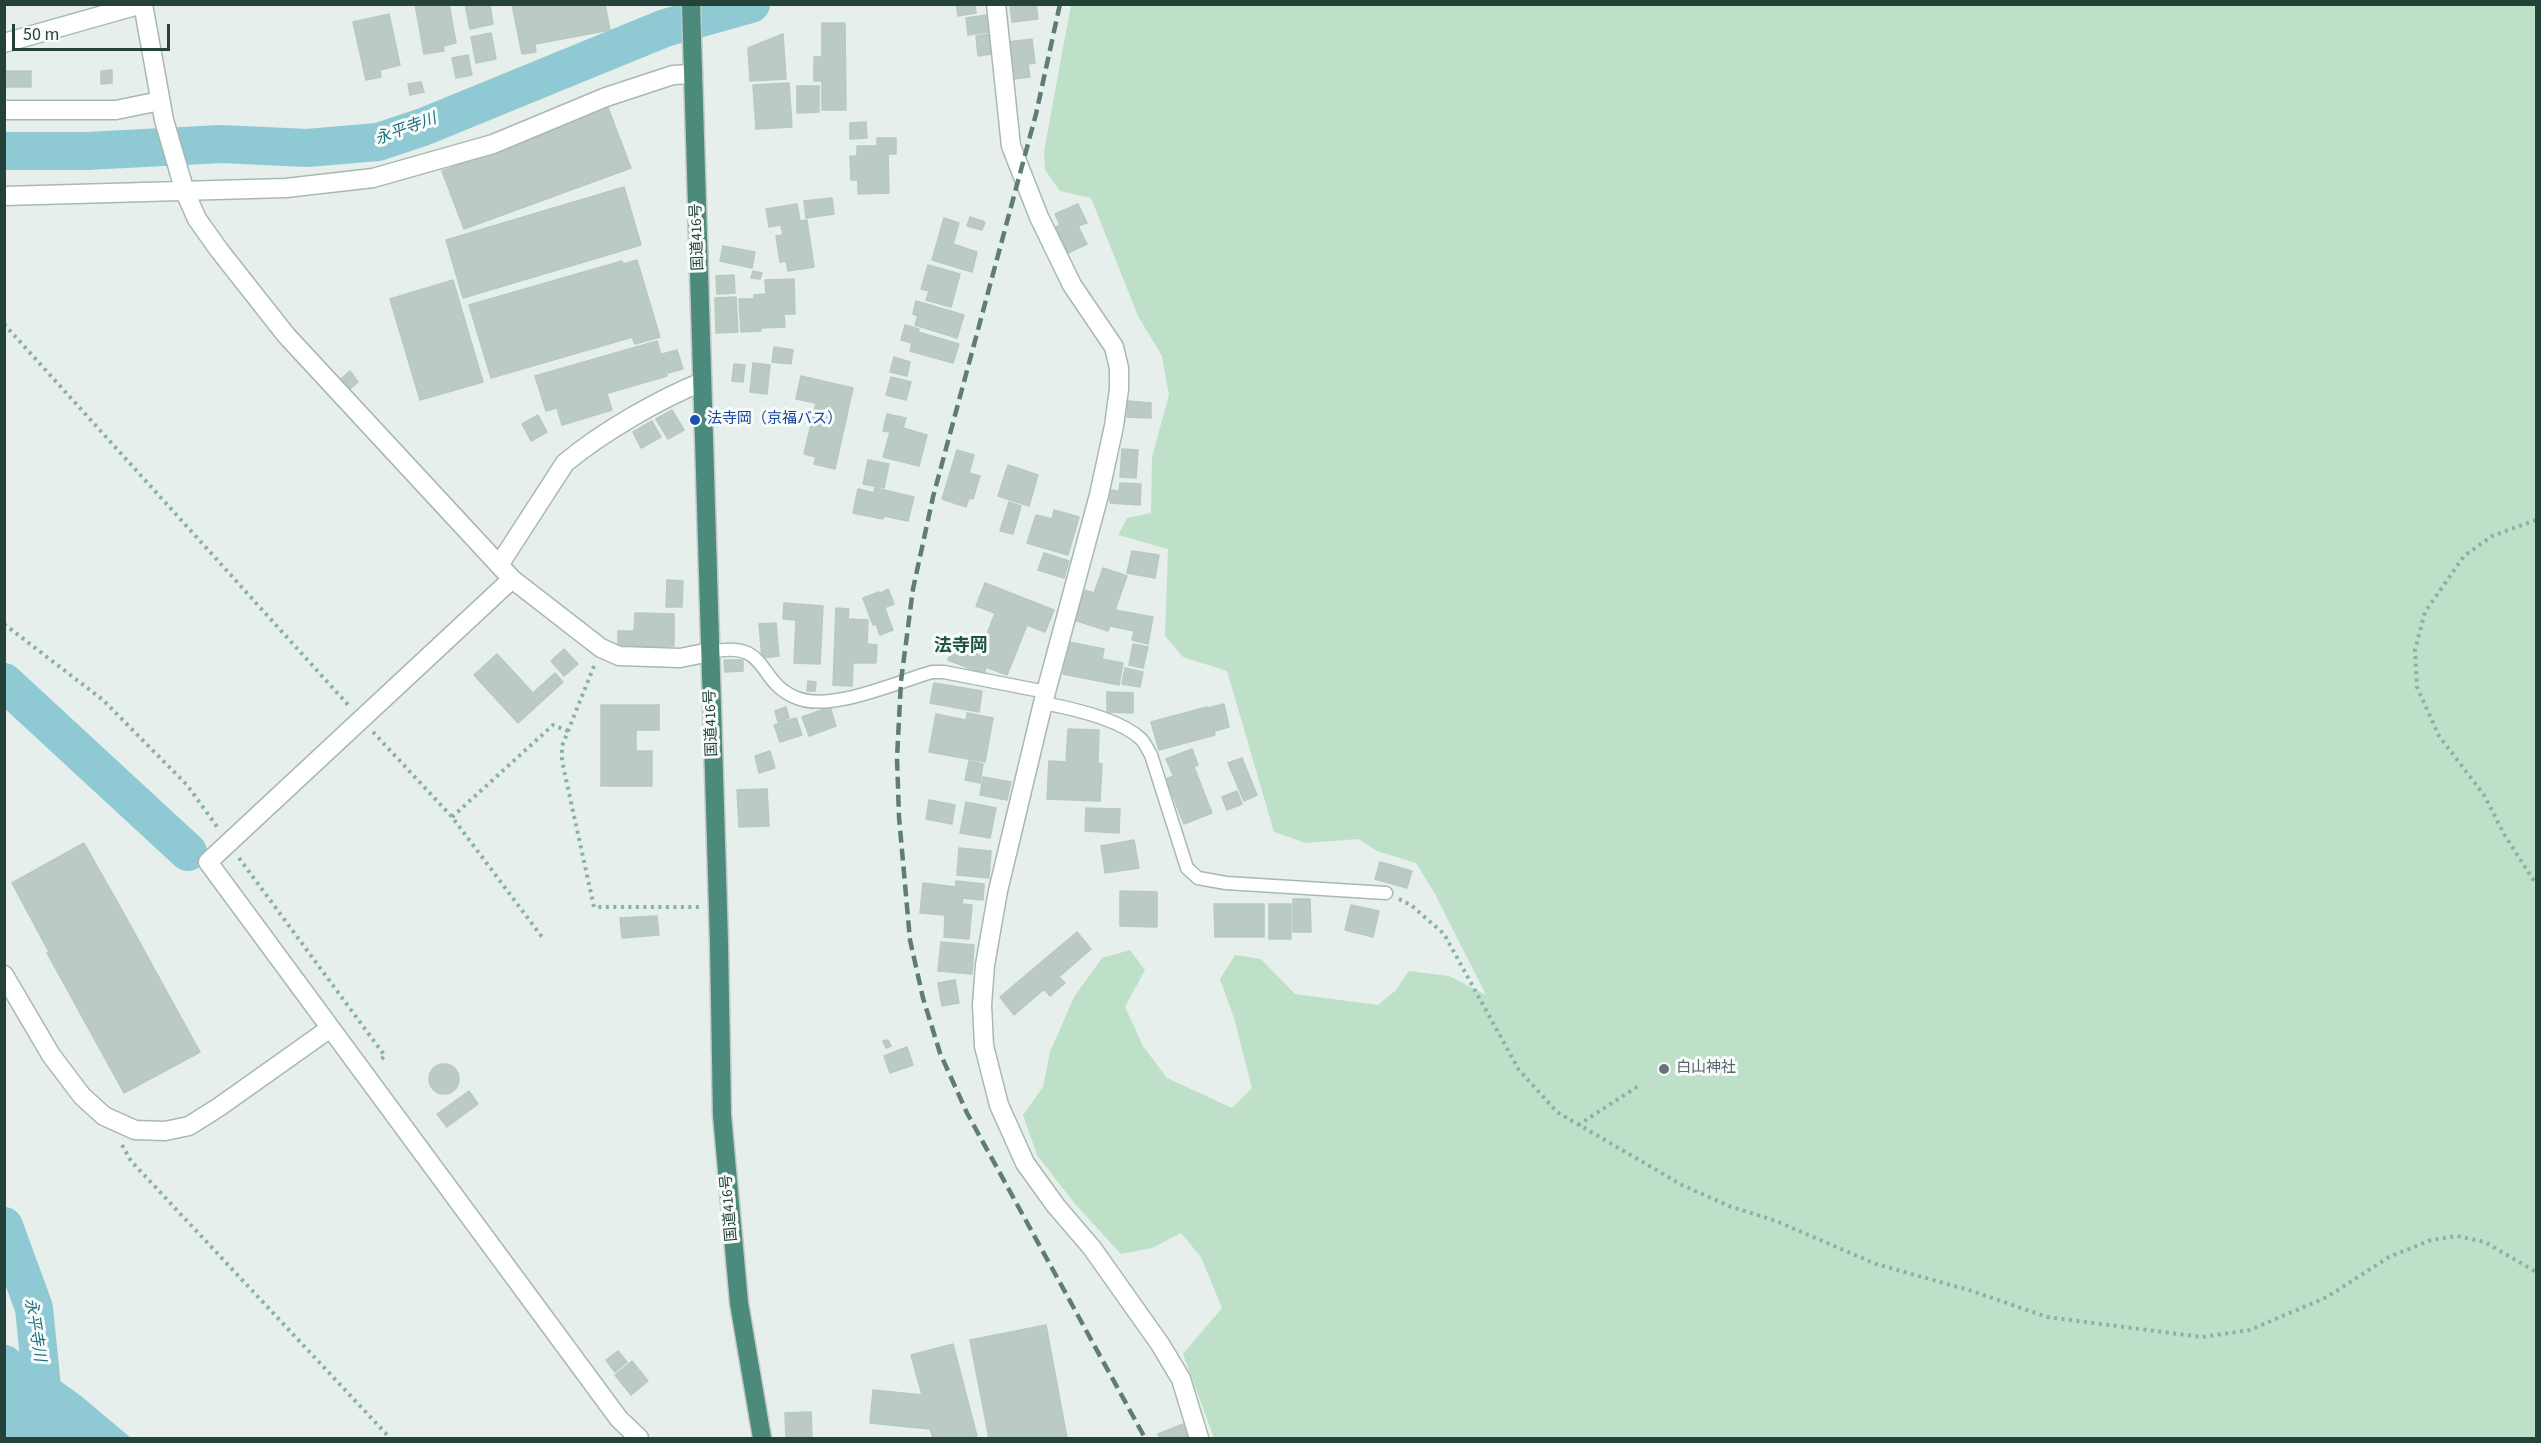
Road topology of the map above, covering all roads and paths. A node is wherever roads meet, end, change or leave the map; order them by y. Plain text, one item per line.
1 (142, 4) edge
2 (691, 4) edge
3 (996, 4) edge
4 (4, 43) edge
5 (693, 74) junction
6 (160, 101) junction
7 (4, 110) edge
8 (183, 186) junction
9 (4, 196) edge
10 (4, 324) edge
11 (702, 382) junction
12 (2536, 520) edge
13 (499, 565) junction
14 (512, 579) junction
15 (601, 648) junction
16 (710, 652) junction
17 (1044, 697) junction
18 (362, 720) junction
19 (568, 731) junction
20 (452, 817) junction
21 (2536, 884) edge
22 (1386, 893) joint
23 (718, 907) junction
24 (542, 937) dead end
25 (4, 975) edge
26 (329, 1029) junction
27 (1640, 1085) dead end
28 (120, 1125) junction
29 (1578, 1125) junction
30 (2536, 1272) edge
31 (390, 1438) edge
32 (639, 1438) edge
33 (762, 1438) edge
34 (1199, 1438) edge

1 - 4 street
1 - 6 street
2 - 5 highway, 国道416号
3 - 17 street
5 - 8 street
5 - 11 highway, 国道416号
6 - 7 street
6 - 8 street
8 - 9 street
8 - 13 street
10 - 18 path
11 - 13 street
11 - 16 highway, 国道416号
12 - 21 path
13 - 14 street
14 - 15 street
14 - 18 street
15 - 16 street
15 - 19 path
16 - 17 lane
16 - 23 highway, 国道416号
17 - 22 lane
17 - 34 street
18 - 20 path
18 - 26 street
19 - 20 path
19 - 23 path
20 - 24 path
22 - 29 path
23 - 33 highway, 国道416号
25 - 28 street
26 - 28 street
26 - 32 street
27 - 29 path
28 - 31 path
29 - 30 path

